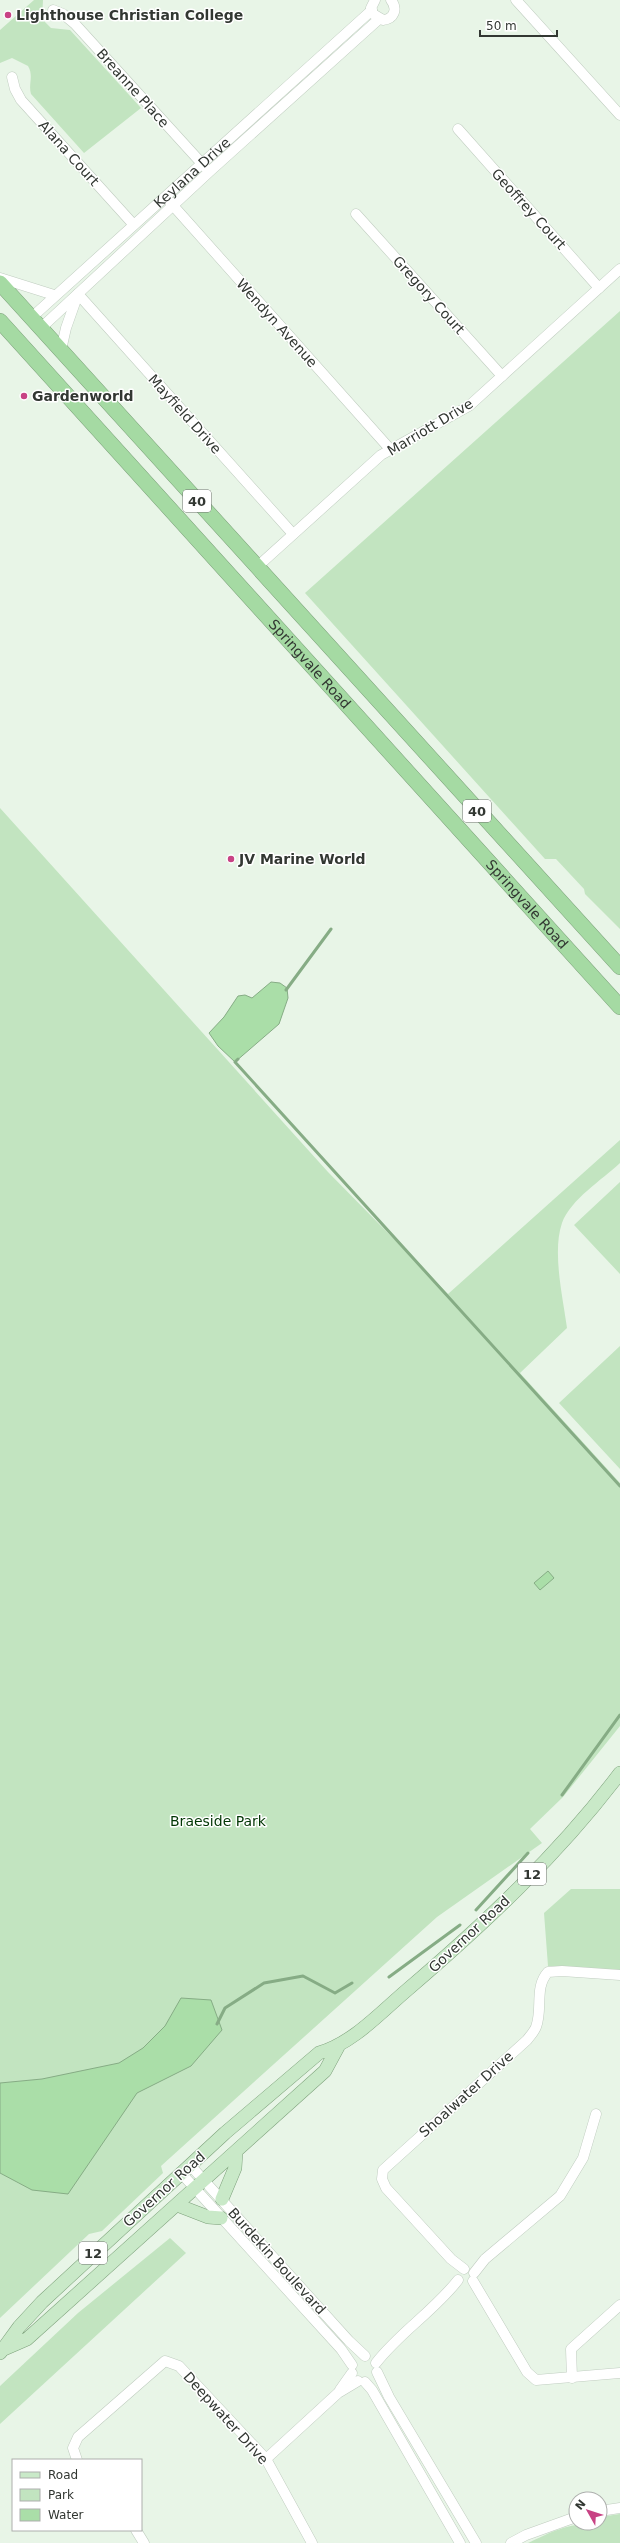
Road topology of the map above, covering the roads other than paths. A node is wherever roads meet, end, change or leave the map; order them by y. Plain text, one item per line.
1 (516, 0) edge
2 (396, 2) edge
3 (372, 4) edge
4 (53, 10) dead end
5 (379, 19) junction
6 (12, 77) dead end
7 (620, 115) edge
8 (458, 129) dead end
9 (201, 163) junction
10 (209, 172) junction
11 (164, 197) junction
12 (173, 206) junction
13 (356, 214) dead end
14 (133, 224) junction
15 (620, 269) edge
16 (0, 278) edge
17 (0, 283) edge
18 (599, 288) junction
19 (78, 294) junction
20 (54, 295) junction
21 (0, 321) edge
22 (36, 323) junction
23 (18, 341) junction
24 (62, 350) junction
25 (502, 376) junction
26 (390, 448) junction
27 (293, 534) junction
28 (257, 567) junction
29 (620, 966) edge
30 (620, 1007) edge
31 (620, 1772) edge
32 (620, 1975) edge
33 (338, 2047) junction
34 (596, 2114) dead end
35 (236, 2152) junction
36 (186, 2169) junction
37 (200, 2184) junction
38 (222, 2199) junction
39 (177, 2205) junction
40 (221, 2218) junction
41 (466, 2277) junction
42 (620, 2305) edge
43 (2, 2351) edge
44 (372, 2362) junction
45 (620, 2373) edge
46 (357, 2376) junction
47 (572, 2378) junction
48 (77, 2459) edge
49 (266, 2459) junction
50 (620, 2508) edge
51 (608, 2510) edge
52 (568, 2520) edge
53 (137, 2531) edge
54 (144, 2543) edge
55 (312, 2543) edge
56 (460, 2543) edge
57 (476, 2543) edge
58 (512, 2543) edge

1 - 7 street
2 - 5 street, Keylana Drive
3 - 5 street
3 - 9 street, Keylana Drive
4 - 9 street, Breanne Place
5 - 10 street, Keylana Drive
6 - 14 street, Alana Court
8 - 18 street, Geoffrey Court
9 - 10 street, Breanne Place
9 - 11 street, Keylana Drive
10 - 12 street, Keylana Drive
11 - 12 street, Wendyn Avenue
11 - 14 street, Keylana Drive
12 - 19 street, Keylana Drive
12 - 26 street, Wendyn Avenue
13 - 25 street, Gregory Court
14 - 20 street, Keylana Drive
15 - 18 street, Marriott Drive
16 - 20 street
17 - 22 highway, Springvale Road / 40
18 - 25 street, Marriott Drive
19 - 22 street, Keylana Drive
19 - 24 street
19 - 27 street, Mayfield Drive
20 - 22 street, Keylana Drive
21 - 23 highway, Springvale Road / 40
22 - 23 highway, Keylana Drive
22 - 24 highway, Springvale Road / 40
23 - 30 highway, Springvale Road / 40
24 - 28 highway, Springvale Road / 40
25 - 26 street, Marriott Drive
26 - 27 street, Marriott Drive
27 - 28 street, Marriott Drive
28 - 29 highway, Springvale Road / 40
31 - 33 main road, Governor Road / 12
32 - 41 street, Shoalwater Drive
33 - 35 main road, Governor Road / 12
33 - 36 main road, Governor Road / 12
34 - 41 street
35 - 37 main road, Governor Road / 12
35 - 38 main road
36 - 37 street, Burdekin Boulevard
36 - 43 main road, Governor Road / 12
37 - 38 street, Burdekin Boulevard
37 - 39 main road, Governor Road / 12
37 - 40 street, Burdekin Boulevard
38 - 44 street, Burdekin Boulevard
39 - 40 main road
39 - 43 main road, Governor Road / 12
40 - 46 street, Burdekin Boulevard
41 - 44 street
41 - 47 street
42 - 47 street
44 - 46 street
44 - 46 street
44 - 57 street, Burdekin Boulevard
45 - 47 street
46 - 49 street
46 - 56 street, Burdekin Boulevard
48 - 49 street, Deepwater Drive
49 - 55 street, Deepwater Drive
50 - 51 street
52 - 58 street
53 - 54 street

